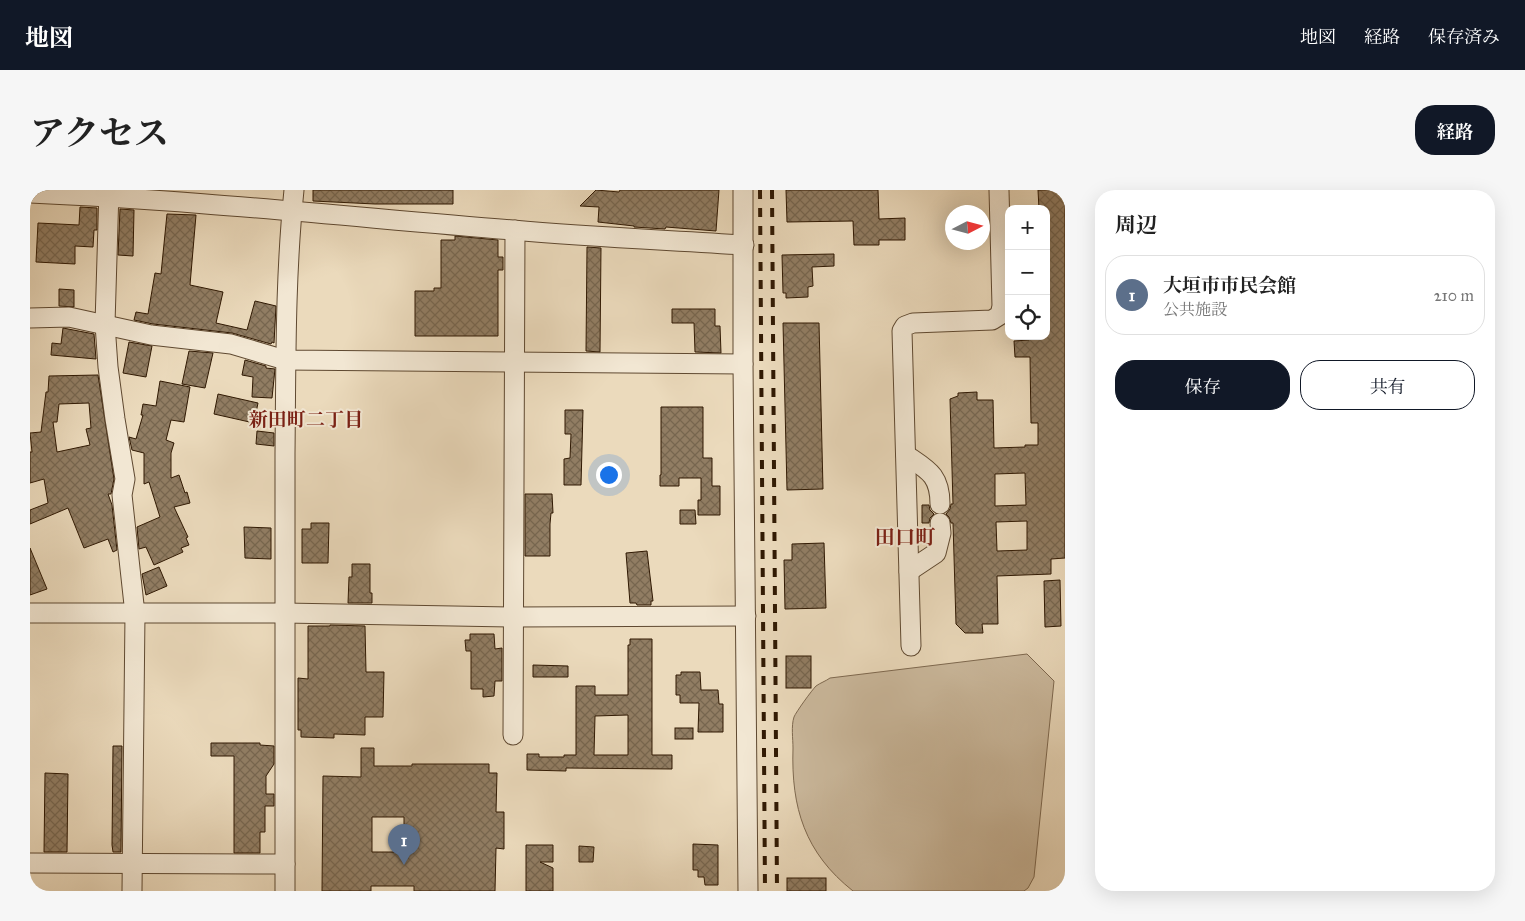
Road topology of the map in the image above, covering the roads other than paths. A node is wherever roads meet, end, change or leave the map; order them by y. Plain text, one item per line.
1 (294, 190) edge
2 (743, 190) edge
3 (998, 190) edge
4 (30, 193) edge
5 (109, 193) edge
6 (292, 210) junction
7 (516, 230) junction
8 (744, 246) junction
9 (30, 318) edge
10 (105, 324) junction
11 (285, 360) junction
12 (516, 361) junction
13 (743, 364) junction
14 (906, 455) junction
15 (909, 571) junction
16 (30, 613) edge
17 (284, 613) junction
18 (135, 614) junction
19 (746, 616) junction
20 (514, 617) junction
21 (911, 646) dead end
22 (513, 735) dead end
23 (30, 863) edge
24 (132, 864) junction
25 (285, 864) junction
26 (132, 891) edge
27 (285, 891) edge
28 (748, 891) edge

1 - 6 street
2 - 8 street
3 - 14 street
4 - 5 street
5 - 6 street
5 - 10 street
6 - 7 street
6 - 11 street
7 - 8 street
7 - 12 street
8 - 13 street
9 - 10 street
10 - 11 street
10 - 18 street
11 - 12 street
11 - 17 street
12 - 13 street
12 - 20 street
13 - 19 street
14 - 15 street
14 - 15 street
15 - 21 street
16 - 18 street
17 - 18 street
17 - 20 street
17 - 25 street
18 - 24 street
19 - 20 street
19 - 28 street
20 - 22 street
23 - 24 street
24 - 25 street
24 - 26 street
25 - 27 street

